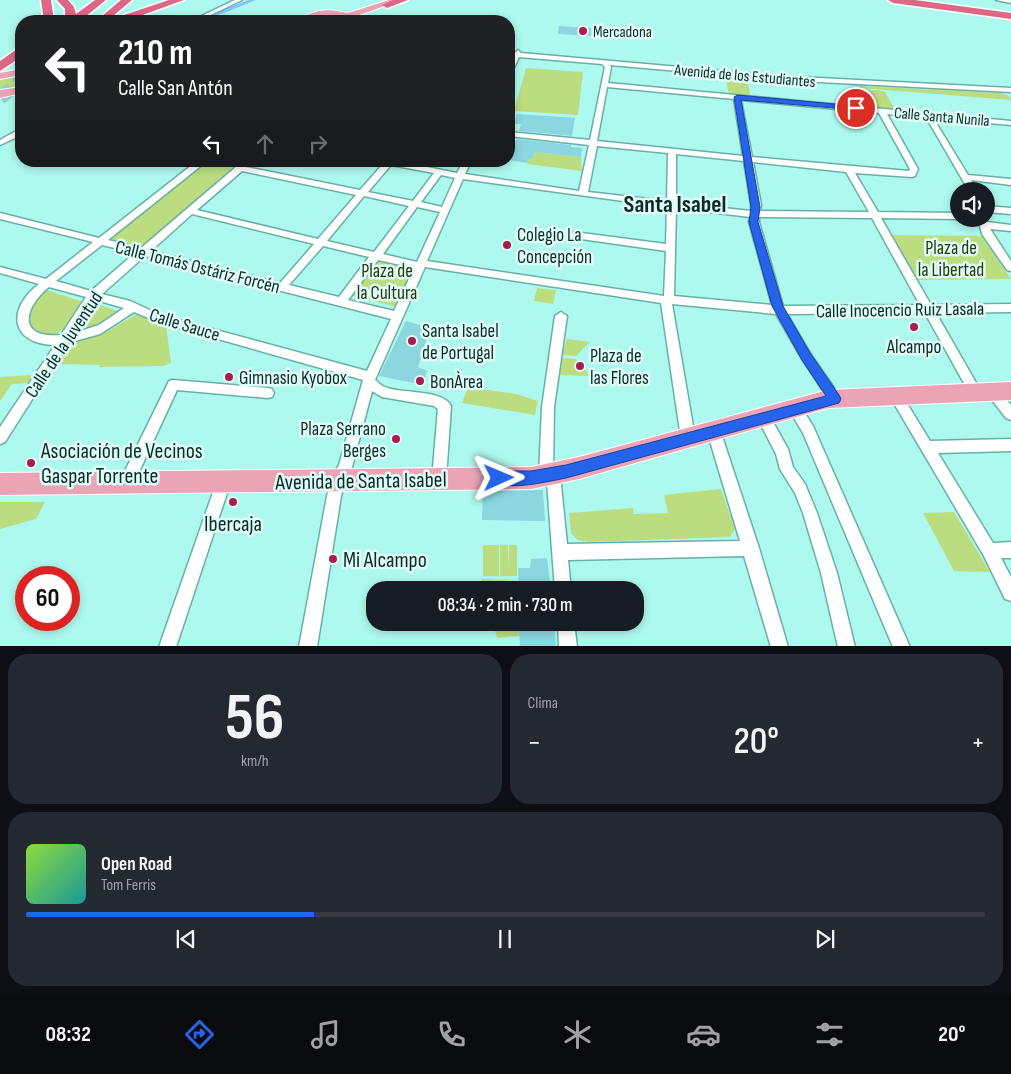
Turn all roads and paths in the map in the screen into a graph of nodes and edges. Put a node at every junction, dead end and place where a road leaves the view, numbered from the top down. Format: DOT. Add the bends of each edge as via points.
graph roads {
  1 [pos="46,0"];
  2 [pos="62,0"];
  3 [pos="101,0"];
  4 [pos="110,0"];
  5 [pos="118,0"];
  6 [pos="127,0"];
  7 [pos="179,0"];
  8 [pos="239,0"];
  9 [pos="398,0"];
  10 [pos="403,0"];
  11 [pos="894,0"];
  12 [pos="912,0"];
  13 [pos="922,0"];
  14 [pos="955,0"];
  15 [pos="1000,0"];
  16 [pos="988,1"];
  17 [pos="387,4"];
  18 [pos="1011,4"];
  19 [pos="966,6"];
  20 [pos="1011,12"];
  21 [pos="48,15"];
  22 [pos="72,15"];
  23 [pos="80,15"];
  24 [pos="91,15"];
  25 [pos="99,15"];
  26 [pos="108,15"];
  27 [pos="134,15"];
  28 [pos="207,15"];
  29 [pos="318,15"];
  30 [pos="341,15"];
  31 [pos="360,15"];
  32 [pos="1011,16"];
  33 [pos="515,53"];
  34 [pos="515,53"];
  35 [pos="15,57"];
  36 [pos="604,62"];
  37 [pos="3,66"];
  38 [pos="15,73"];
  39 [pos="0,76"];
  40 [pos="605,85"];
  41 [pos="1010,89"];
  42 [pos="15,91"];
  43 [pos="0,94"];
  44 [pos="737,97"];
  45 [pos="882,110"];
  46 [pos="928,115"];
  47 [pos="1011,124"];
  48 [pos="935,126"];
  49 [pos="15,133"];
  50 [pos="515,135"];
  51 [pos="0,142"];
  52 [pos="594,142"];
  53 [pos="672,151"];
  54 [pos="748,159"];
  55 [pos="196,167"];
  56 [pos="382,167"];
  57 [pos="412,167"];
  58 [pos="464,167"];
  59 [pos="240,168"];
  60 [pos="849,169"];
  61 [pos="439,172"];
  62 [pos="460,176"];
  63 [pos="966,177"];
  64 [pos="968,182"];
  65 [pos="1011,182"];
  66 [pos="361,194"];
  67 [pos="583,194"];
  68 [pos="415,204"];
  69 [pos="672,205"];
  70 [pos="444,210"];
  71 [pos="995,210"];
  72 [pos="190,211"];
  73 [pos="1011,211"];
  74 [pos="755,214"];
  75 [pos="874,215"];
  76 [pos="0,216"];
  77 [pos="950,216"];
  78 [pos="995,225"];
  79 [pos="983,227"];
  80 [pos="1011,228"];
  81 [pos="574,235"];
  82 [pos="102,241"];
  83 [pos="320,242"];
  84 [pos="670,248"];
  85 [pos="143,252"];
  86 [pos="376,256"];
  87 [pos="420,264"];
  88 [pos="1011,268"];
  89 [pos="0,270"];
  90 [pos="48,283"];
  91 [pos="282,287"];
  92 [pos="92,295"];
  93 [pos="669,300"];
  94 [pos="341,302"];
  95 [pos="133,307"];
  96 [pos="927,308"];
  97 [pos="1011,308"];
  98 [pos="779,310"];
  99 [pos="397,316"];
  100 [pos="561,316"];
  101 [pos="64,339"];
  102 [pos="369,380"];
  103 [pos="382,392"];
  104 [pos="993,392"];
  105 [pos="268,394"];
  106 [pos="896,396"];
  107 [pos="364,397"];
  108 [pos="835,399"];
  109 [pos="794,408"];
  110 [pos="1011,414"];
  111 [pos="763,417"];
  112 [pos="714,431"];
  113 [pos="0,438"];
  114 [pos="688,438"];
  115 [pos="1011,445"];
  116 [pos="927,447"];
  117 [pos="549,475"];
  118 [pos="439,479"];
  119 [pos="338,480"];
  120 [pos="224,481"];
  121 [pos="127,482"];
  122 [pos="0,484"];
  123 [pos="750,548"];
  124 [pos="1011,550"];
  125 [pos="989,551"];
  126 [pos="560,552"];
  127 [pos="562,581"];
  128 [pos="1011,593"];
  129 [pos="567,631"];
  130 [pos="167,646"];
  131 [pos="308,646"];
  132 [pos="568,646"];
  133 [pos="780,646"];
  134 [pos="847,646"];
  135 [pos="902,646"];
  1 -- 21 [label="highway"];
  2 -- 22 [label="highway"];
  3 -- 23 [label="highway"];
  4 -- 24 [label="highway"];
  5 -- 25 [label="highway"];
  6 -- 26 [label="highway"];
  7 -- 27 [label="highway"];
  8 -- 28 [label="street"];
  9 -- 17 [label="main road"];
  10 -- 17 [label="highway"];
  11 -- 32 [label="highway"];
  12 -- 19 [label="highway"];
  13 -- 19 [label="highway"];
  14 -- 18 [label="highway"];
  15 -- 18 [label="main road"];
  16 -- 18 [label="highway"];
  17 -- 31 [label="main road"];
  19 -- 20 [label="highway"];
  29 -- 30 [label="main road"];
  33 -- 36 [label="street, Avenida de los Estudiantes"];
  34 -- 41 [label="street, Avenida de los Estudiantes"];
  35 -- 37 [label="highway"];
  36 -- 40 [label="street" via="608,66"];
  36 -- 41 [label="street, Avenida de los Estudiantes" via="790,79"];
  38 -- 39 [label="main road"];
  40 -- 44 [label="street, Calle Santa Nunila"];
  40 -- 52 [label="street"];
  42 -- 43 [label="main road"];
  44 -- 45 [label="street, Calle Santa Nunila"];
  44 -- 54 [label="street"];
  45 -- 46 [label="street, Calle Santa Nunila"];
  45 -- 60 [label="street" via="914,172"];
  46 -- 47 [label="street, Calle Santa Nunila"];
  46 -- 48 [label="street"];
  47 -- 48 [label="street"];
  48 -- 63 [label="street"];
  49 -- 51 [label="street"];
  50 -- 52 [label="street"];
  52 -- 53 [label="street"];
  52 -- 67 [label="street"];
  53 -- 54 [label="street"];
  53 -- 69 [label="street"];
  54 -- 60 [label="street"];
  54 -- 74 [label="street"];
  55 -- 82 [label="street"];
  56 -- 66 [label="street"];
  57 -- 61 [label="street"];
  58 -- 62 [label="street"];
  59 -- 66 [label="street"];
  59 -- 72 [label="street, Calle de la Juventud"];
  60 -- 75 [label="street"];
  61 -- 62 [label="street"];
  61 -- 68 [label="street"];
  62 -- 67 [label="street"];
  62 -- 70 [label="street"];
  63 -- 64 [label="street"];
  63 -- 65 [label="street"];
  66 -- 68 [label="street"];
  66 -- 83 [label="street"];
  67 -- 69 [label="street"];
  68 -- 70 [label="street"];
  68 -- 86 [label="street"];
  69 -- 74 [label="street"];
  69 -- 84 [label="street"];
  70 -- 87 [label="street"];
  71 -- 73 [label="street"];
  72 -- 83 [label="street, Calle Inocencio Ruiz Lasala"];
  72 -- 85 [label="street, Calle de la Juventud"];
  74 -- 75 [label="street"];
  74 -- 98 [label="street" via="754,222"];
  75 -- 77 [label="street"];
  75 -- 96 [label="street"];
  76 -- 82 [label="street, Calle Tomás Ostáriz Forcén"];
  78 -- 80 [label="street"];
  79 -- 88 [label="street"];
  81 -- 84 [label="street"];
  82 -- 85 [label="street, Calle Tomás Ostáriz Forcén"];
  82 -- 90 [label="street"];
  83 -- 86 [label="street, Calle Inocencio Ruiz Lasala"];
  83 -- 91 [label="street"];
  84 -- 93 [label="street"];
  85 -- 91 [label="street, Calle Tomás Ostáriz Forcén"];
  85 -- 92 [label="street, Calle de la Juventud"];
  86 -- 87 [label="street, Calle Inocencio Ruiz Lasala"];
  86 -- 94 [label="street"];
  87 -- 93 [label="street, Calle Inocencio Ruiz Lasala"];
  87 -- 99 [label="street"];
  89 -- 90 [label="street, Calle Sauce"];
  90 -- 92 [label="street, Calle Sauce"];
  90 -- 101 [label="street" via="24,308 23,327 36,338"];
  91 -- 94 [label="street, Calle Tomás Ostáriz Forcén"];
  92 -- 95 [label="street, Calle Sauce"];
  92 -- 101 [label="street, Calle de la Juventud"];
  93 -- 98 [label="street, Calle Inocencio Ruiz Lasala"];
  93 -- 114 [label="street" via="666,306"];
  94 -- 99 [label="street, Calle Tomás Ostáriz Forcén"];
  95 -- 101 [label="street" via="99,329"];
  95 -- 102 [label="street, Calle Sauce" via="158,318"];
  96 -- 97 [label="street, Calle Inocencio Ruiz Lasala"];
  96 -- 98 [label="street, Calle Inocencio Ruiz Lasala"];
  96 -- 104 [label="street"];
  98 -- 108 [label="street"];
  99 -- 102 [label="street"];
  100 -- 117 [label="street" via="548,407"];
  101 -- 113 [label="street, Calle de la Juventud"];
  102 -- 103 [label="street"];
  102 -- 107 [label="street"];
  103 -- 107 [label="street"];
  103 -- 118 [label="street" via="436,401 445,406"];
  104 -- 106 [label="main road, Avenida de Santa Isabel"];
  104 -- 110 [label="street"];
  105 -- 121 [label="street" via="173,385"];
  106 -- 108 [label="main road, Avenida de Santa Isabel"];
  106 -- 116 [label="street"];
  107 -- 119 [label="street" via="345,467"];
  108 -- 109 [label="main road, Avenida de Santa Isabel"];
  109 -- 111 [label="main road, Avenida de Santa Isabel"];
  109 -- 135 [label="street" via="808,430"];
  111 -- 112 [label="main road, Avenida de Santa Isabel"];
  111 -- 134 [label="street" via="783,452 787,469 800,488 810,513"];
  112 -- 114 [label="main road, Avenida de Santa Isabel"];
  112 -- 123 [label="street"];
  114 -- 117 [label="main road, Avenida de Santa Isabel"];
  115 -- 116 [label="street"];
  116 -- 125 [label="street"];
  117 -- 118 [label="main road, Avenida de Santa Isabel"];
  117 -- 126 [label="street"];
  118 -- 119 [label="main road, Avenida de Santa Isabel"];
  119 -- 120 [label="main road, Avenida de Santa Isabel"];
  119 -- 131 [label="street"];
  120 -- 121 [label="main road, Avenida de Santa Isabel"];
  120 -- 130 [label="street"];
  121 -- 122 [label="main road, Avenida de Santa Isabel"];
  123 -- 126 [label="street"];
  123 -- 133 [label="street"];
  124 -- 125 [label="street"];
  125 -- 128 [label="street"];
  126 -- 127 [label="street"];
  129 -- 132 [label="street"];
}
